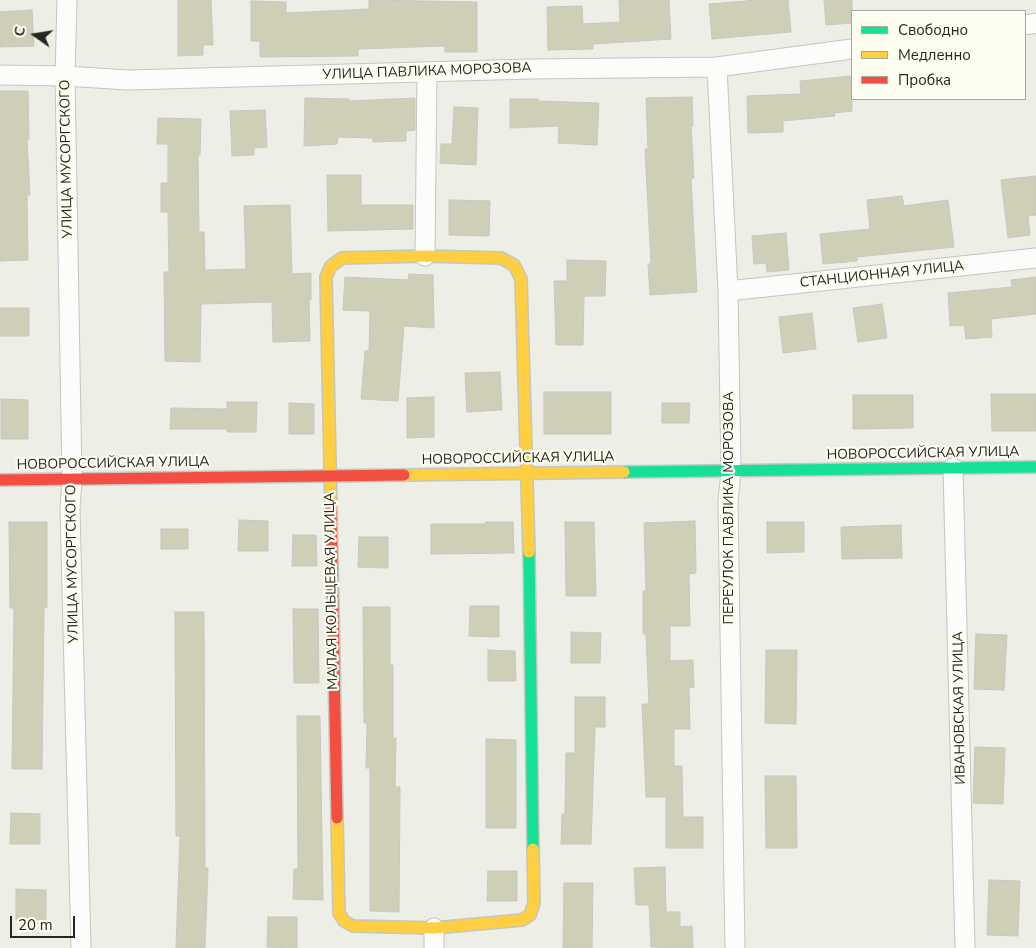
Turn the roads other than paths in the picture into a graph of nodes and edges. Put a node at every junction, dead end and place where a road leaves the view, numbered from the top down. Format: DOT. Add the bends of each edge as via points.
graph roads {
  1 [pos="67,0"];
  2 [pos="851,49"];
  3 [pos="717,67"];
  4 [pos="427,72"];
  5 [pos="0,75"];
  6 [pos="65,76"];
  7 [pos="425,256"];
  8 [pos="1036,258"];
  9 [pos="728,291"];
  10 [pos="1036,467"];
  11 [pos="953,468"];
  12 [pos="731,471"];
  13 [pos="527,475"];
  14 [pos="329,477"];
  15 [pos="72,479"];
  16 [pos="0,480"];
  17 [pos="434,928"];
  18 [pos="81,948"];
  19 [pos="434,948"];
  20 [pos="735,948"];
  21 [pos="965,948"];
  1 -- 6 [label="street, УЛИЦА МУСОРГСКОГО"];
  2 -- 3 [label="street, УЛИЦА ПАВЛИКА МОРОЗОВА"];
  3 -- 4 [label="street, УЛИЦА ПАВЛИКА МОРОЗОВА"];
  3 -- 9 [label="street, ПЕРЕУЛОК ПАВЛИКА МОРОЗОВА"];
  4 -- 6 [label="street, УЛИЦА ПАВЛИКА МОРОЗОВА" via="128,80"];
  4 -- 7 [label="street"];
  5 -- 6 [label="street, УЛИЦА ПАВЛИКА МОРОЗОВА"];
  6 -- 15 [label="street, УЛИЦА МУСОРГСКОГО"];
  7 -- 13 [label="street, МАЛАЯ КОЛЬЦЕВАЯ УЛИЦА" via="501,258 514,265 521,279"];
  7 -- 14 [label="street, МАЛАЯ КОЛЬЦЕВАЯ УЛИЦА" via="342,258 331,266 326,277"];
  8 -- 9 [label="street, СТАНЦИОННАЯ УЛИЦА"];
  9 -- 12 [label="street, ПЕРЕУЛОК ПАВЛИКА МОРОЗОВА"];
  10 -- 11 [label="street, НОВОРОССИЙСКАЯ УЛИЦА"];
  11 -- 12 [label="street, НОВОРОССИЙСКАЯ УЛИЦА"];
  11 -- 21 [label="street, ИВАНОВСКАЯ УЛИЦА"];
  12 -- 13 [label="street, НОВОРОССИЙСКАЯ УЛИЦА"];
  12 -- 20 [label="street, ПЕРЕУЛОК ПАВЛИКА МОРОЗОВА" via="728,502"];
  13 -- 14 [label="street, НОВОРОССИЙСКАЯ УЛИЦА"];
  13 -- 17 [label="street, МАЛАЯ КОЛЬЦЕВАЯ УЛИЦА" via="534,902 530,914 522,920"];
  14 -- 15 [label="street, НОВОРОССИЙСКАЯ УЛИЦА"];
  14 -- 17 [label="street, МАЛАЯ КОЛЬЦЕВАЯ УЛИЦА" via="339,913 353,926"];
  15 -- 16 [label="street, НОВОРОССИЙСКАЯ УЛИЦА"];
  15 -- 18 [label="street, УЛИЦА МУСОРГСКОГО" via="70,509"];
  17 -- 19 [label="street"];
}
